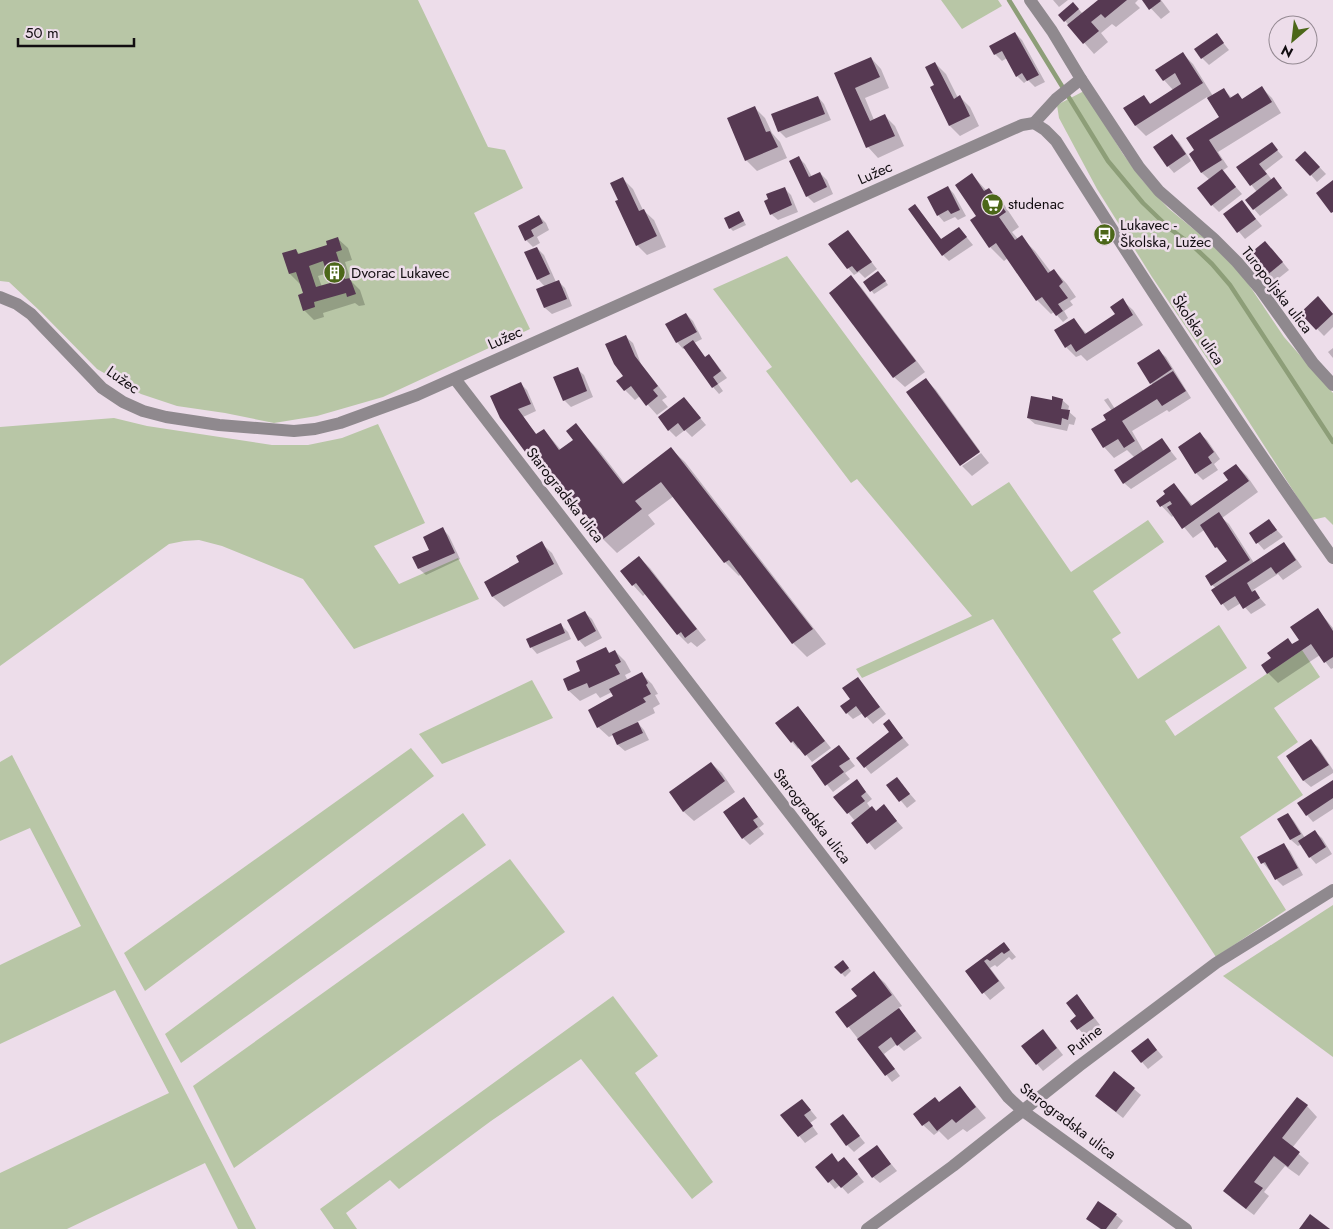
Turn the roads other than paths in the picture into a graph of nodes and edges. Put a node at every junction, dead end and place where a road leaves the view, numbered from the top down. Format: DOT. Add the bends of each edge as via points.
graph roads {
  1 [pos="1030,0"];
  2 [pos="1076,82"];
  3 [pos="1034,123"];
  4 [pos="0,297"];
  5 [pos="455,379"];
  6 [pos="1333,385"];
  7 [pos="1333,558"];
  8 [pos="1333,890"];
  9 [pos="1023,1111"];
  10 [pos="867,1229"];
  11 [pos="1186,1229"];
  1 -- 2 [label="street, Turopoljska ulica" via="1052,32"];
  2 -- 3 [label="street"];
  2 -- 6 [label="street, Turopoljska ulica" via="1159,191 1237,262"];
  3 -- 5 [label="street, Lužec" via="1022,125"];
  3 -- 7 [label="street, Školska ulica" via="1056,141 1170,319"];
  4 -- 5 [label="street, Lužec" via="31,314 102,388 123,402 166,417 253,429 315,429 367,414"];
  5 -- 9 [label="street, Starogradska ulica" via="1008,1098"];
  8 -- 9 [label="street, Putine" via="1216,963"];
  9 -- 10 [label="street, Putine"];
  9 -- 11 [label="street, Starogradska ulica"];
}
